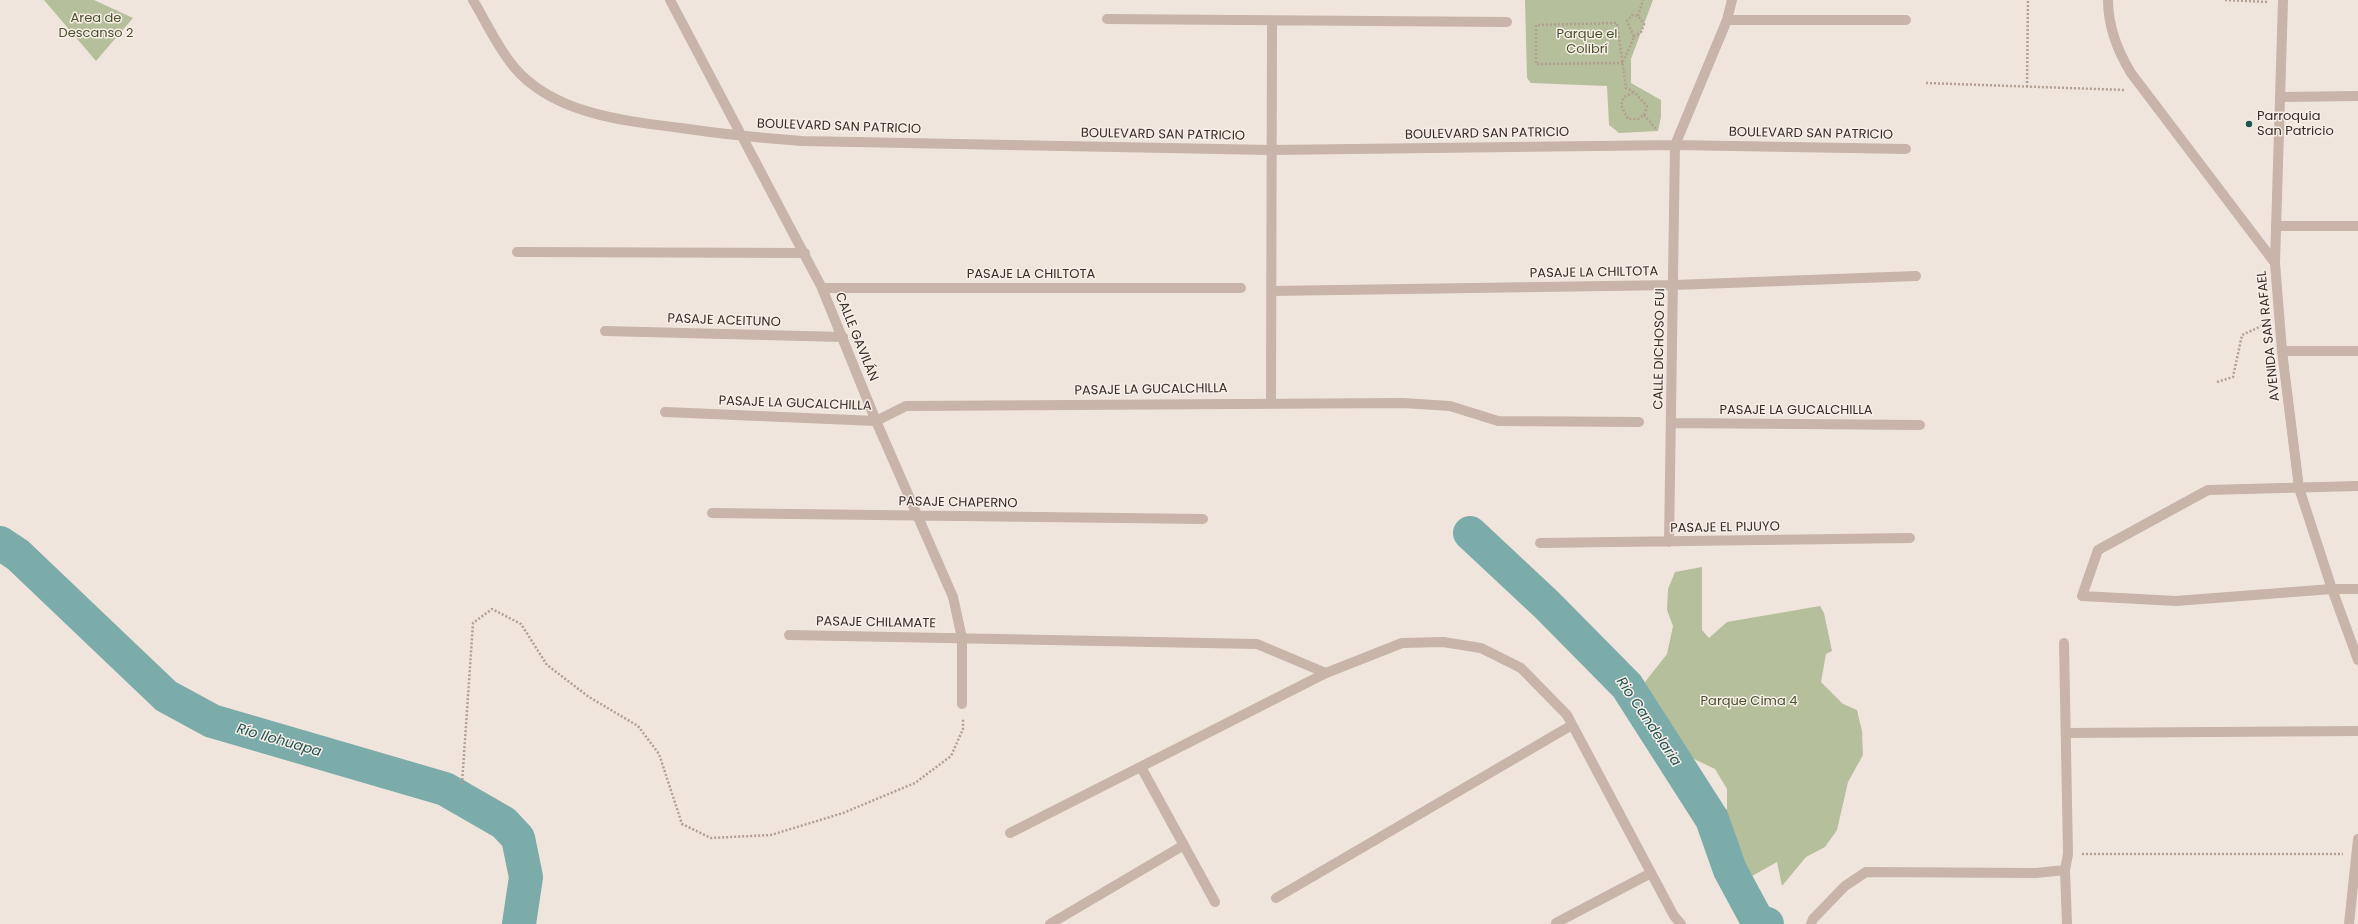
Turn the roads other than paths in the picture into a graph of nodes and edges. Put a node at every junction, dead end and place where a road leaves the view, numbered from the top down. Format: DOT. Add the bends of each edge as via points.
graph roads {
  1 [pos="473,0"];
  2 [pos="670,0"];
  3 [pos="1732,0"];
  4 [pos="2108,0"];
  5 [pos="2283,1"];
  6 [pos="1107,19"];
  7 [pos="1727,20"];
  8 [pos="1906,20"];
  9 [pos="1272,21"];
  10 [pos="1507,22"];
  11 [pos="2358,96"];
  12 [pos="2280,97"];
  13 [pos="741,136"];
  14 [pos="1675,145"];
  15 [pos="1906,149"];
  16 [pos="1271,150"];
  17 [pos="2276,226"];
  18 [pos="2358,226"];
  19 [pos="517,252"];
  20 [pos="805,253"];
  21 [pos="2275,264"];
  22 [pos="1916,276"];
  23 [pos="1674,285"];
  24 [pos="822,288"];
  25 [pos="1241,288"];
  26 [pos="1271,291"];
  27 [pos="605,331"];
  28 [pos="843,337"];
  29 [pos="2282,351"];
  30 [pos="2358,351"];
  31 [pos="1271,402"];
  32 [pos="665,412"];
  33 [pos="876,421"];
  34 [pos="1639,422"];
  35 [pos="1671,423"];
  36 [pos="1920,425"];
  37 [pos="2358,486"];
  38 [pos="2299,488"];
  39 [pos="712,514"];
  40 [pos="917,516"];
  41 [pos="1203,519"];
  42 [pos="1910,538"];
  43 [pos="1669,542"];
  44 [pos="1540,543"];
  45 [pos="2332,589"];
  46 [pos="2358,589"];
  47 [pos="789,634"];
  48 [pos="962,638"];
  49 [pos="2064,643"];
  50 [pos="2358,660"];
  51 [pos="1326,673"];
  52 [pos="962,704"];
  53 [pos="1572,725"];
  54 [pos="2358,731"];
  55 [pos="2066,733"];
  56 [pos="1141,766"];
  57 [pos="1010,833"];
  58 [pos="2358,839"];
  59 [pos="1184,845"];
  60 [pos="2357,854"];
  61 [pos="2065,870"];
  62 [pos="1651,873"];
  63 [pos="1276,898"];
  64 [pos="1215,902"];
  65 [pos="1556,923"];
  66 [pos="1050,924"];
  67 [pos="1681,924"];
  68 [pos="1811,924"];
  69 [pos="2067,924"];
  70 [pos="2349,924"];
  1 -- 13 [label="street, BOULEVARD SAN PATRICIO" via="514,67 535,86 570,105 614,119"];
  2 -- 13 [label="street, CALLE GAVILÁN"];
  3 -- 7 [label="street, CALLE DICHOSO FUI"];
  4 -- 21 [label="street" via="2108,18 2118,51 2144,91"];
  5 -- 12 [label="street, AVENIDA SAN RAFAEL"];
  6 -- 9 [label="street"];
  7 -- 8 [label="street"];
  7 -- 14 [label="street, CALLE DICHOSO FUI"];
  9 -- 10 [label="street"];
  9 -- 16 [label="street"];
  11 -- 12 [label="street"];
  12 -- 17 [label="street, AVENIDA SAN RAFAEL"];
  13 -- 16 [label="street, BOULEVARD SAN PATRICIO" via="810,141"];
  13 -- 20 [label="street, CALLE GAVILÁN"];
  14 -- 15 [label="street, BOULEVARD SAN PATRICIO"];
  14 -- 16 [label="street, BOULEVARD SAN PATRICIO"];
  14 -- 23 [label="street, CALLE DICHOSO FUI"];
  16 -- 26 [label="street"];
  17 -- 18 [label="street"];
  17 -- 21 [label="street, AVENIDA SAN RAFAEL"];
  19 -- 20 [label="street"];
  20 -- 24 [label="street, CALLE GAVILÁN"];
  21 -- 29 [label="street, AVENIDA SAN RAFAEL"];
  22 -- 23 [label="street, PASAJE LA CHILTOTA"];
  23 -- 26 [label="street, PASAJE LA CHILTOTA"];
  23 -- 35 [label="street, CALLE DICHOSO FUI"];
  24 -- 25 [label="street, PASAJE LA CHILTOTA"];
  24 -- 28 [label="street, CALLE GAVILÁN"];
  26 -- 31 [label="street"];
  27 -- 28 [label="street, PASAJE ACEITUNO"];
  28 -- 33 [label="street, CALLE GAVILÁN"];
  29 -- 30 [label="street"];
  29 -- 38 [label="street, AVENIDA SAN RAFAEL"];
  31 -- 33 [label="street, PASAJE LA GUCALCHILLA" via="906,406"];
  31 -- 34 [label="street, PASAJE LA GUCALCHILLA" via="1450,406 1498,421"];
  32 -- 33 [label="street, PASAJE LA GUCALCHILLA"];
  33 -- 40 [label="street, CALLE GAVILÁN"];
  35 -- 36 [label="street, PASAJE LA GUCALCHILLA"];
  35 -- 43 [label="street, CALLE DICHOSO FUI"];
  37 -- 38 [label="street"];
  38 -- 45 [label="street, AVENIDA SAN RAFAEL"];
  38 -- 45 [label="street" via="2208,490 2098,550 2082,596 2176,601"];
  39 -- 40 [label="street, PASAJE CHAPERNO"];
  40 -- 41 [label="street, PASAJE CHAPERNO"];
  40 -- 48 [label="street, CALLE GAVILÁN" via="953,597"];
  42 -- 43 [label="street, PASAJE EL PIJUYO"];
  43 -- 44 [label="street, PASAJE EL PIJUYO"];
  45 -- 46 [label="street"];
  45 -- 50 [label="street, AVENIDA SAN RAFAEL"];
  47 -- 48 [label="street, PASAJE CHILAMATE"];
  48 -- 51 [label="street, PASAJE CHILAMATE" via="1257,644"];
  48 -- 52 [label="street, CALLE GAVILÁN"];
  49 -- 55 [label="street"];
  51 -- 53 [label="street" via="1402,643 1443,642 1481,648 1521,668 1567,715"];
  51 -- 56 [label="street"];
  53 -- 62 [label="street"];
  53 -- 63 [label="street"];
  54 -- 55 [label="street"];
  55 -- 61 [label="street" via="2068,854"];
  56 -- 57 [label="street"];
  56 -- 59 [label="street"];
  58 -- 60 [label="street"];
  59 -- 64 [label="street"];
  59 -- 66 [label="street"];
  60 -- 70 [label="street"];
  61 -- 68 [label="street" via="2036,873 1866,872 1845,886"];
  61 -- 69 [label="street"];
  62 -- 65 [label="street"];
  62 -- 67 [label="street"];
}
